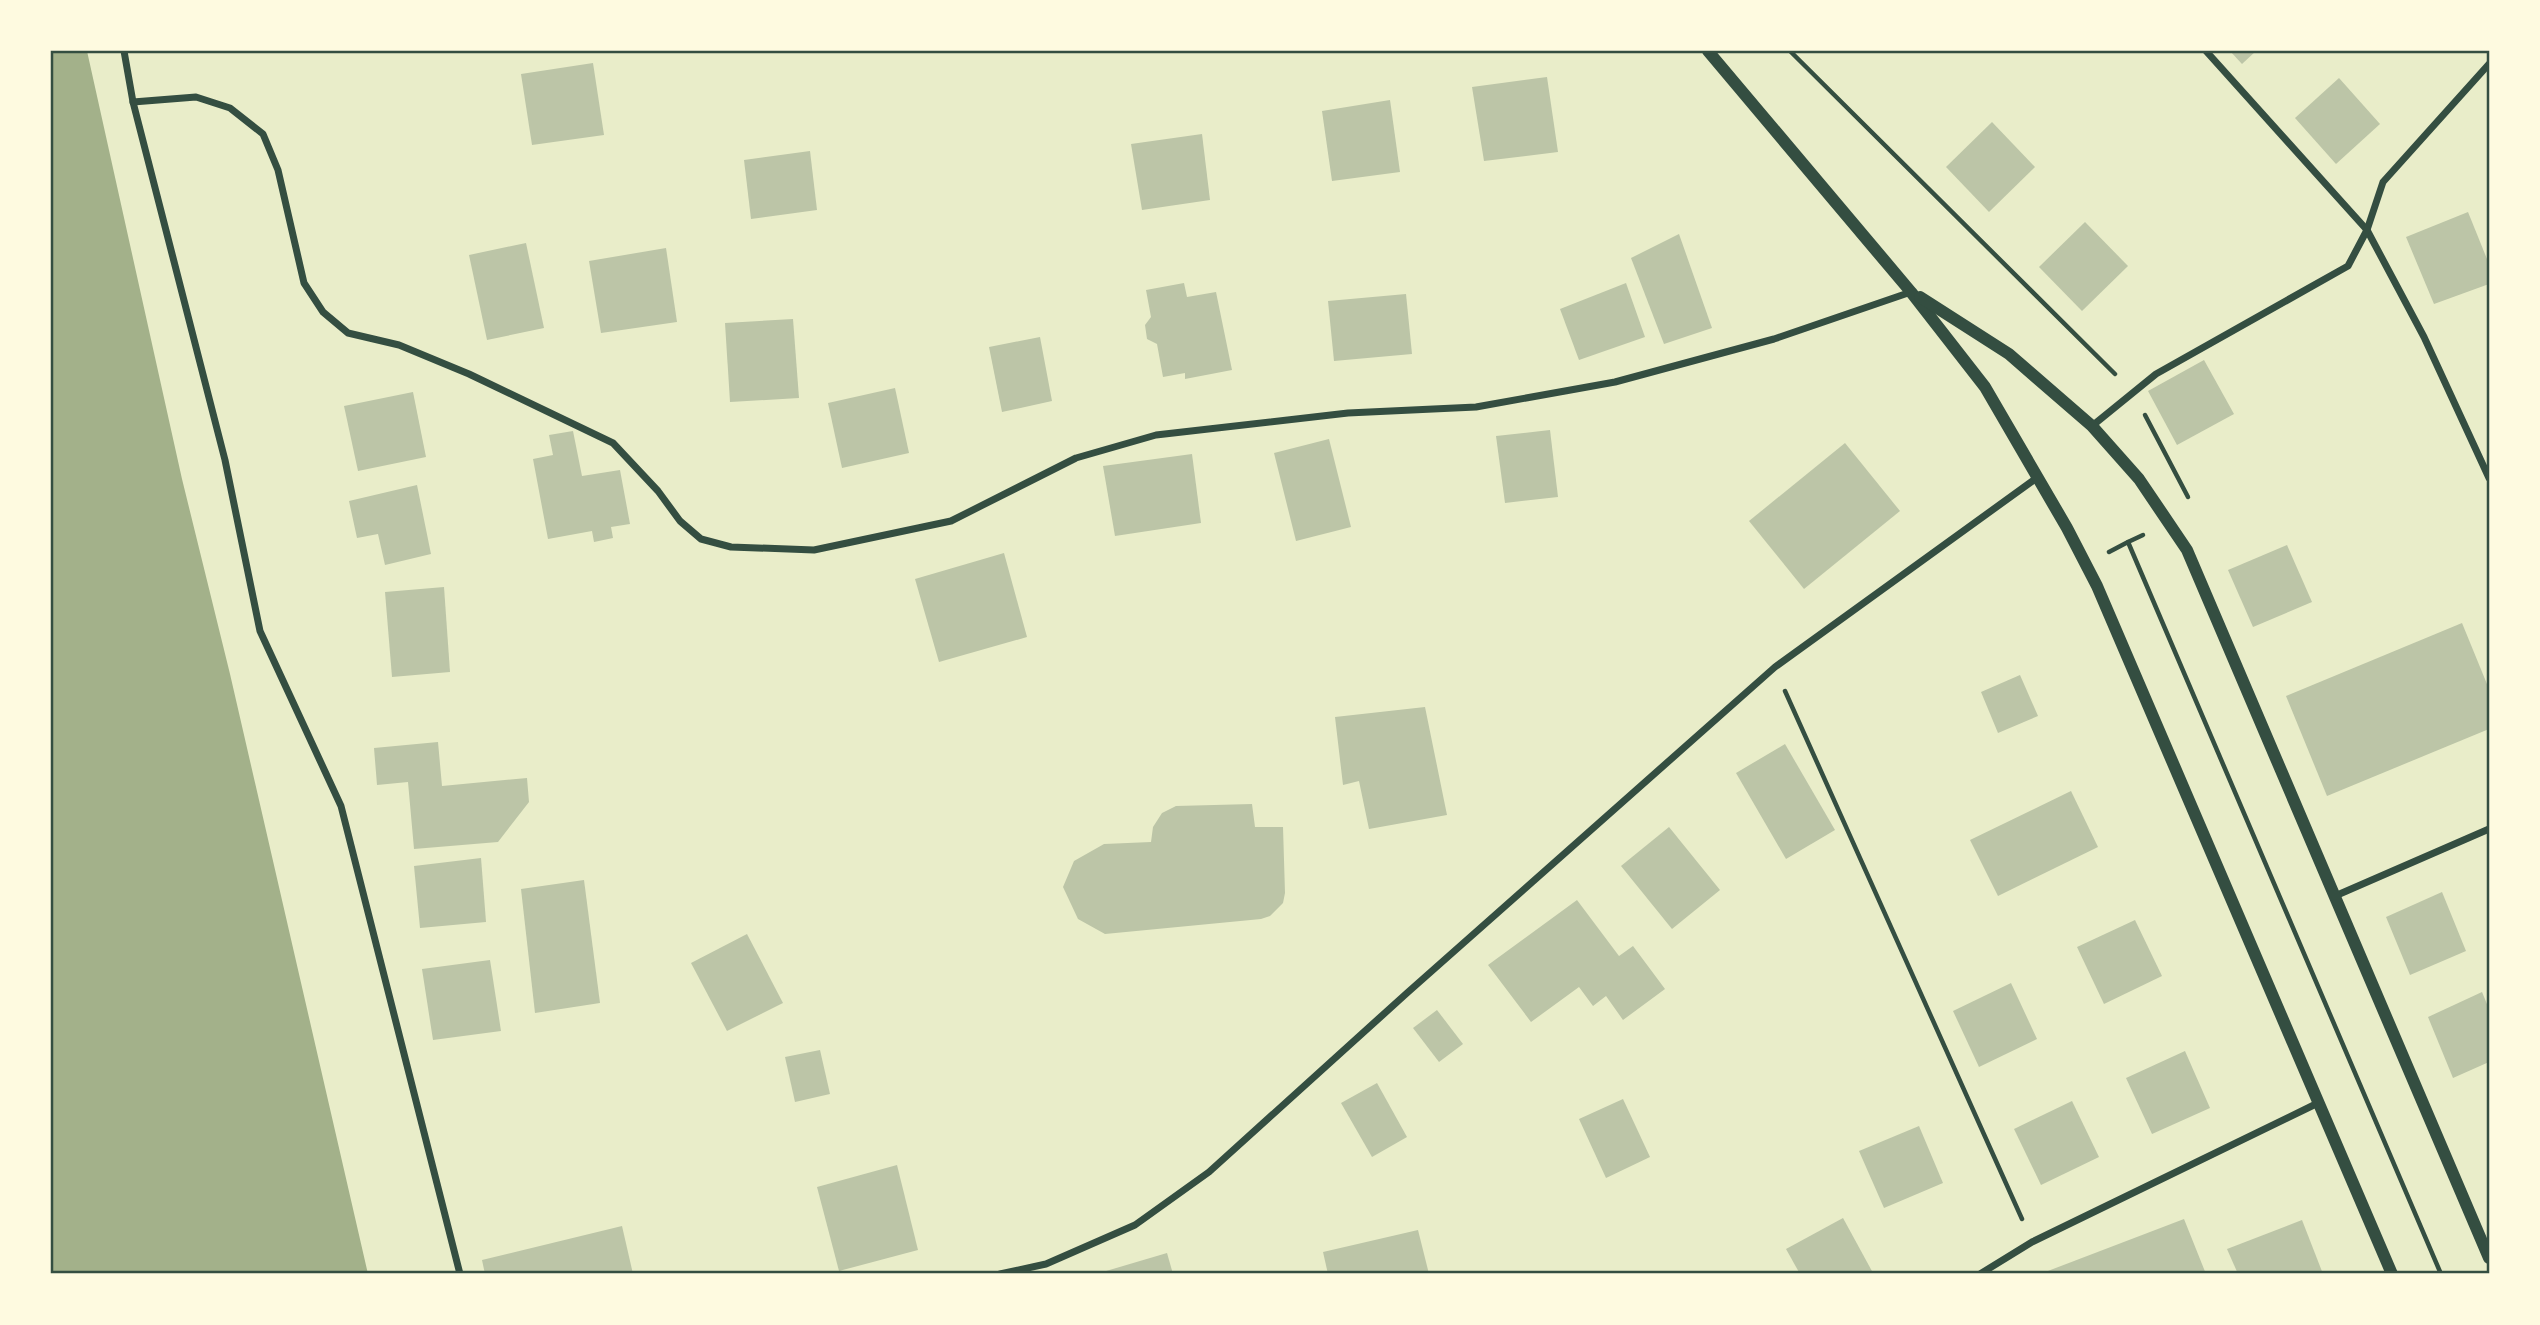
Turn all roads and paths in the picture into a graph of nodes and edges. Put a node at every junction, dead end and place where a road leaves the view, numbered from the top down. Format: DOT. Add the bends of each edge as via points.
graph roads {
  1 [pos="124,51"];
  2 [pos="1708,51"];
  3 [pos="2206,51"];
  4 [pos="2489,64"];
  5 [pos="133,102"];
  6 [pos="2367,230"];
  7 [pos="1911,292"];
  8 [pos="2092,426"];
  9 [pos="2039,477"];
  10 [pos="2489,478"];
  11 [pos="2103,555"];
  12 [pos="1775,667"];
  13 [pos="2489,829"];
  14 [pos="2335,896"];
  15 [pos="2318,1103"];
  16 [pos="2032,1241"];
  17 [pos="2489,1258"];
  18 [pos="1046,1264"];
  19 [pos="460,1274"];
  20 [pos="1000,1274"];
  21 [pos="1048,1274"];
  22 [pos="1980,1274"];
  23 [pos="2392,1274"];
  24 [pos="2441,1274"];
  1 -- 5 [label="street"];
  2 -- 7 [label="street"];
  3 -- 6 [label="street"];
  4 -- 6 [label="street" via="2383,181"];
  5 -- 7 [label="street" via="196,97 230,108 263,134 278,170 304,283 323,312 348,333 399,345 469,374 613,443 680,521 701,539 731,547 814,550 951,521 1076,458 1156,435 1348,413 1476,407 1615,382 1773,339"];
  5 -- 19 [label="street" via="225,460 260,631 341,806"];
  6 -- 8 [label="street" via="2348,266 2156,374"];
  6 -- 10 [label="street" via="2424,337"];
  7 -- 8 [label="street" via="2009,354"];
  7 -- 9 [label="street" via="1985,387"];
  8 -- 14 [label="street" via="2139,479 2187,550"];
  9 -- 12 [label="street"];
  9 -- 15 [label="street" via="2097,586"];
  11 -- 24 [label="path" via="2129,542"];
  12 -- 16 [label="path"];
  12 -- 18 [label="street" via="1209,1172 1135,1225"];
  13 -- 14 [label="street"];
  14 -- 17 [label="street"];
  15 -- 16 [label="street"];
  15 -- 23 [label="street"];
  16 -- 22 [label="street"];
  18 -- 20 [label="street"];
  18 -- 21 [label="street"];
}
